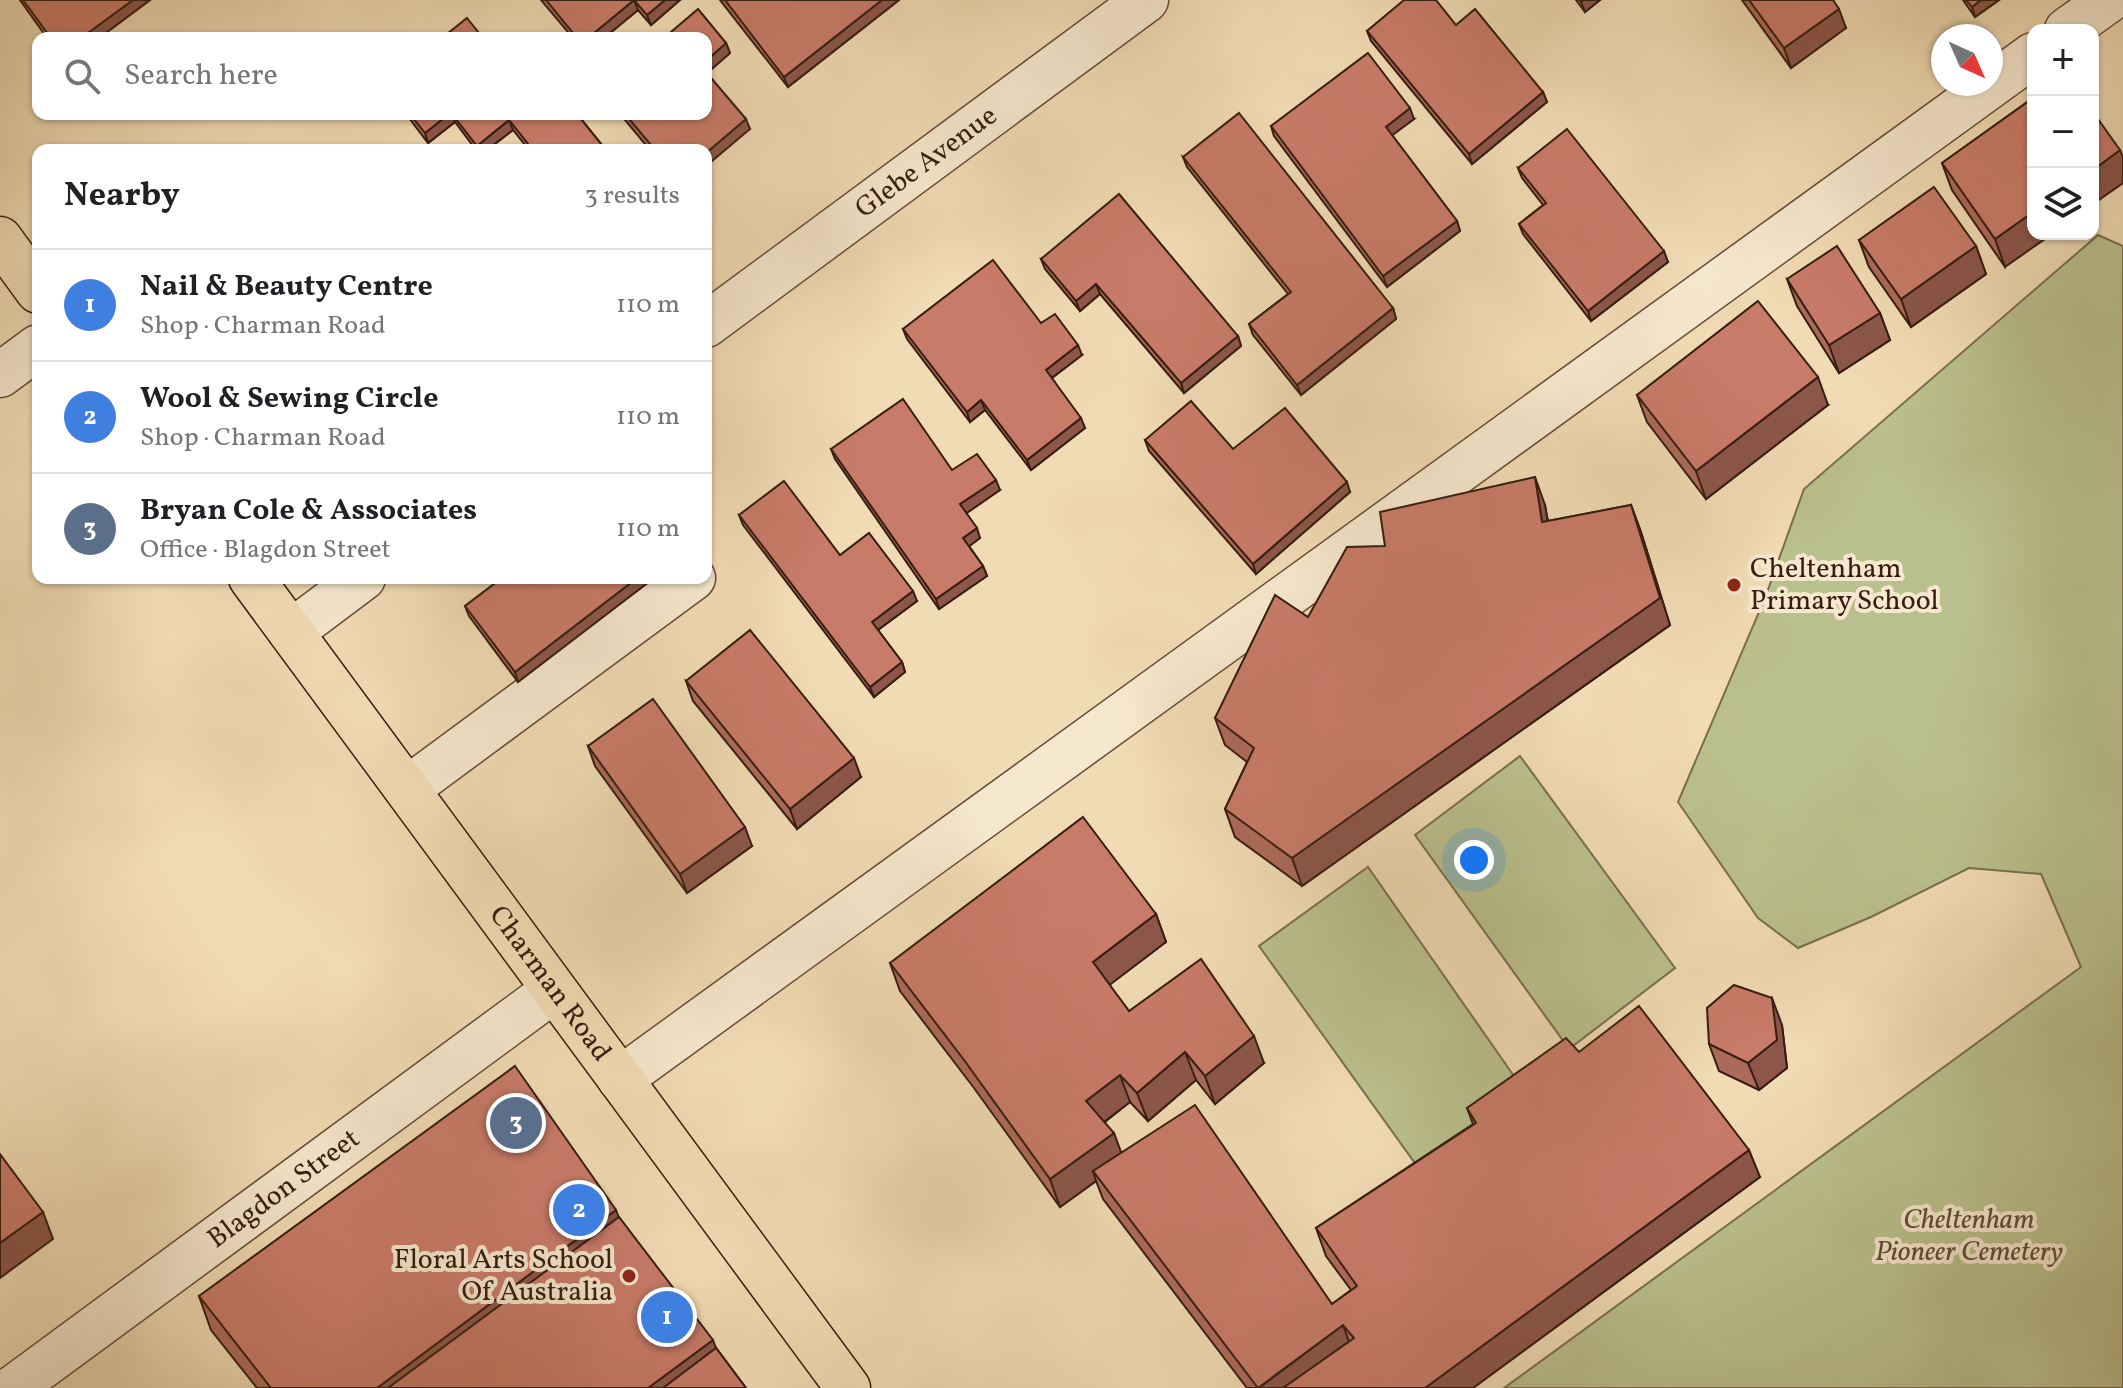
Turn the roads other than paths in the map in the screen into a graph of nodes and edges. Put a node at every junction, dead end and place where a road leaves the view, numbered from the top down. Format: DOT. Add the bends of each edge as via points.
graph roads {
  1 [pos="1146,0"];
  2 [pos="2109,0"];
  3 [pos="2075,24"];
  4 [pos="2027,59"];
  5 [pos="0,239"];
  6 [pos="32,283"];
  7 [pos="712,321"];
  8 [pos="32,351"];
  9 [pos="0,375"];
  10 [pos="255,584"];
  11 [pos="355,584"];
  12 [pos="685,584"];
  13 [pos="291,632"];
  14 [pos="407,789"];
  15 [pos="554,990"];
  16 [pos="620,1079"];
  17 [pos="13,1388"];
  18 [pos="848,1388"];
  1 -- 7 [label="street, Glebe Avenue"];
  2 -- 3 [label="street"];
  4 -- 16 [label="street"];
  5 -- 6 [label="main road"];
  8 -- 9 [label="street"];
  10 -- 13 [label="main road, Charman Road"];
  11 -- 13 [label="street"];
  12 -- 14 [label="street"];
  13 -- 14 [label="main road, Charman Road"];
  14 -- 15 [label="main road, Charman Road"];
  15 -- 16 [label="main road, Charman Road"];
  15 -- 17 [label="street, Blagdon Street"];
  16 -- 18 [label="main road, Charman Road"];
}
